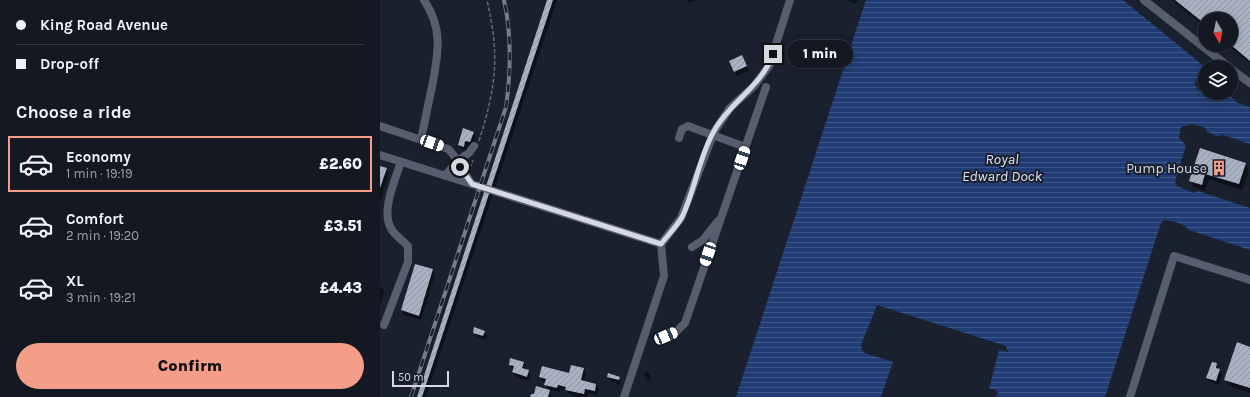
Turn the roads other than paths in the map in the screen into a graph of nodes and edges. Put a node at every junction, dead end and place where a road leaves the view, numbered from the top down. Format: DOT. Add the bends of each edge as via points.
graph roads {
  1 [pos="424,0"];
  2 [pos="790,0"];
  3 [pos="1144,0"];
  4 [pos="1220,60"];
  5 [pos="1238,74"];
  6 [pos="1250,83"];
  7 [pos="766,87"];
  8 [pos="380,126"];
  9 [pos="712,135"];
  10 [pos="679,138"];
  11 [pos="421,139"];
  12 [pos="476,146"];
  13 [pos="745,147"];
  14 [pos="380,155"];
  15 [pos="457,161"];
  16 [pos="401,162"];
  17 [pos="445,176"];
  18 [pos="472,184"];
  19 [pos="722,216"];
  20 [pos="661,244"];
  21 [pos="692,247"];
  22 [pos="1250,280"];
  23 [pos="384,326"];
  24 [pos="666,336"];
  25 [pos="624,397"];
  26 [pos="1130,397"];
  1 -- 11 [label="street" via="435,22 439,46"];
  2 -- 9 [label="street" via="769,66 754,86 730,108"];
  3 -- 4 [label="street"];
  5 -- 6 [label="street"];
  7 -- 13 [label="street"];
  8 -- 11 [label="street"];
  9 -- 10 [label="street" via="688,126 682,129"];
  9 -- 13 [label="street"];
  9 -- 20 [label="street" via="681,218"];
  11 -- 15 [label="street" via="448,149"];
  12 -- 15 [label="street"];
  13 -- 19 [label="street"];
  14 -- 16 [label="street"];
  15 -- 17 [label="street"];
  15 -- 18 [label="street"];
  16 -- 17 [label="street"];
  16 -- 23 [label="street" via="387,213 391,229 408,246 408,262"];
  17 -- 18 [label="street"];
  18 -- 20 [label="street"];
  19 -- 21 [label="street" via="703,240"];
  19 -- 24 [label="street" via="685,323 676,332"];
  20 -- 25 [label="street" via="664,276"];
  22 -- 26 [label="street" via="1174,256"];
}
